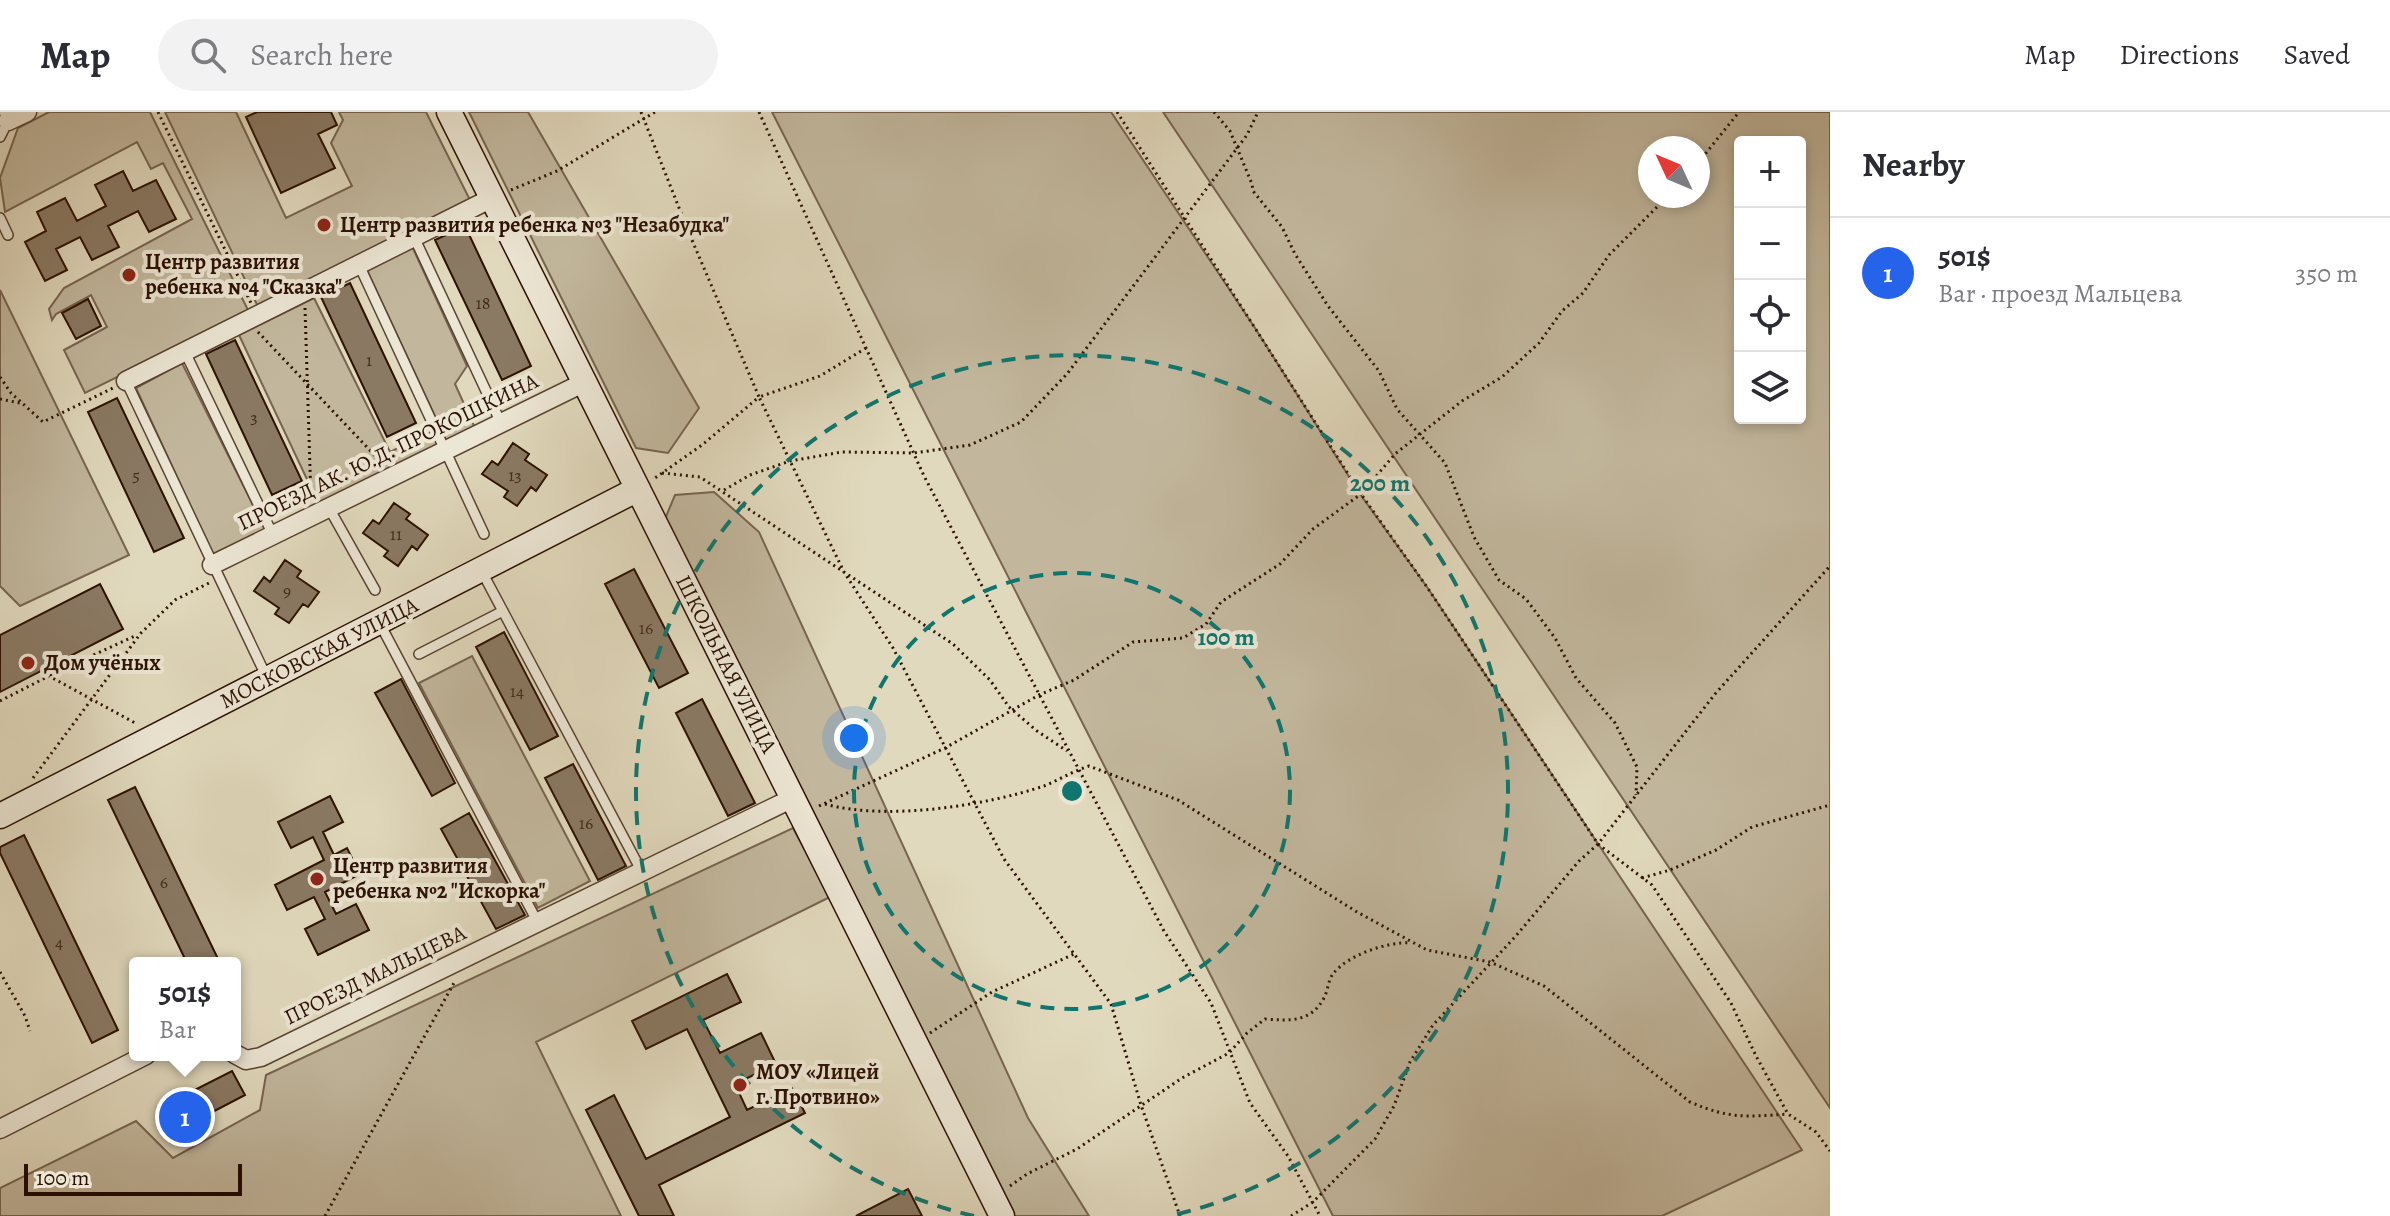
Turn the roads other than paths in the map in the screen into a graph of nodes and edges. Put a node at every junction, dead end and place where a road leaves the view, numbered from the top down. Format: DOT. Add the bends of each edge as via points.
graph roads {
  1 [pos="27,112"];
  2 [pos="449,112"];
  3 [pos="4,123"];
  4 [pos="492,198"];
  5 [pos="0,218"];
  6 [pos="8,235"];
  7 [pos="414,237"];
  8 [pos="359,265"];
  9 [pos="185,352"];
  10 [pos="126,381"];
  11 [pos="585,382"];
  12 [pos="501,423"];
  13 [pos="446,450"];
  14 [pos="638,489"];
  15 [pos="320,512"];
  16 [pos="484,534"];
  17 [pos="273,535"];
  18 [pos="481,570"];
  19 [pos="215,572"];
  20 [pos="375,590"];
  21 [pos="503,611"];
  22 [pos="379,622"];
  23 [pos="419,654"];
  24 [pos="267,679"];
  25 [pos="797,806"];
  26 [pos="0,816"];
  27 [pos="642,872"];
  28 [pos="538,923"];
  29 [pos="241,1057"];
  30 [pos="134,1061"];
  31 [pos="0,1129"];
  32 [pos="998,1207"];
  1 -- 3 [label="street"];
  2 -- 4 [label="street, ШКОЛЬНАЯ УЛИЦА"];
  4 -- 7 [label="street"];
  4 -- 11 [label="street, ШКОЛЬНАЯ УЛИЦА"];
  5 -- 6 [label="lane"];
  7 -- 8 [label="street"];
  7 -- 12 [label="lane"];
  8 -- 9 [label="street"];
  8 -- 13 [label="lane"];
  9 -- 10 [label="street"];
  9 -- 17 [label="lane"];
  10 -- 19 [label="lane"];
  11 -- 12 [label="street, ПРОЕЗД АК. Ю.Д. ПРОКОШКИНА"];
  11 -- 14 [label="street, ШКОЛЬНАЯ УЛИЦА"];
  12 -- 13 [label="street, ПРОЕЗД АК. Ю.Д. ПРОКОШКИНА"];
  13 -- 15 [label="street, ПРОЕЗД АК. Ю.Д. ПРОКОШКИНА"];
  13 -- 16 [label="lane"];
  14 -- 18 [label="street, МОСКОВСКАЯ УЛИЦА"];
  14 -- 25 [label="street, ШКОЛЬНАЯ УЛИЦА"];
  15 -- 17 [label="street, ПРОЕЗД АК. Ю.Д. ПРОКОШКИНА"];
  15 -- 20 [label="lane"];
  17 -- 19 [label="street, ПРОЕЗД АК. Ю.Д. ПРОКОШКИНА"];
  18 -- 21 [label="lane"];
  18 -- 22 [label="street, МОСКОВСКАЯ УЛИЦА"];
  19 -- 24 [label="lane"];
  21 -- 23 [label="lane"];
  21 -- 27 [label="lane"];
  22 -- 24 [label="street, МОСКОВСКАЯ УЛИЦА"];
  22 -- 28 [label="lane"];
  24 -- 26 [label="street, МОСКОВСКАЯ УЛИЦА"];
  25 -- 27 [label="street, ПРОЕЗД МАЛЬЦЕВА"];
  25 -- 32 [label="street, ШКОЛЬНАЯ УЛИЦА"];
  27 -- 28 [label="street, ПРОЕЗД МАЛЬЦЕВА"];
  28 -- 29 [label="street, ПРОЕЗД МАЛЬЦЕВА" via="261,1057"];
  30 -- 31 [label="street"];
}
